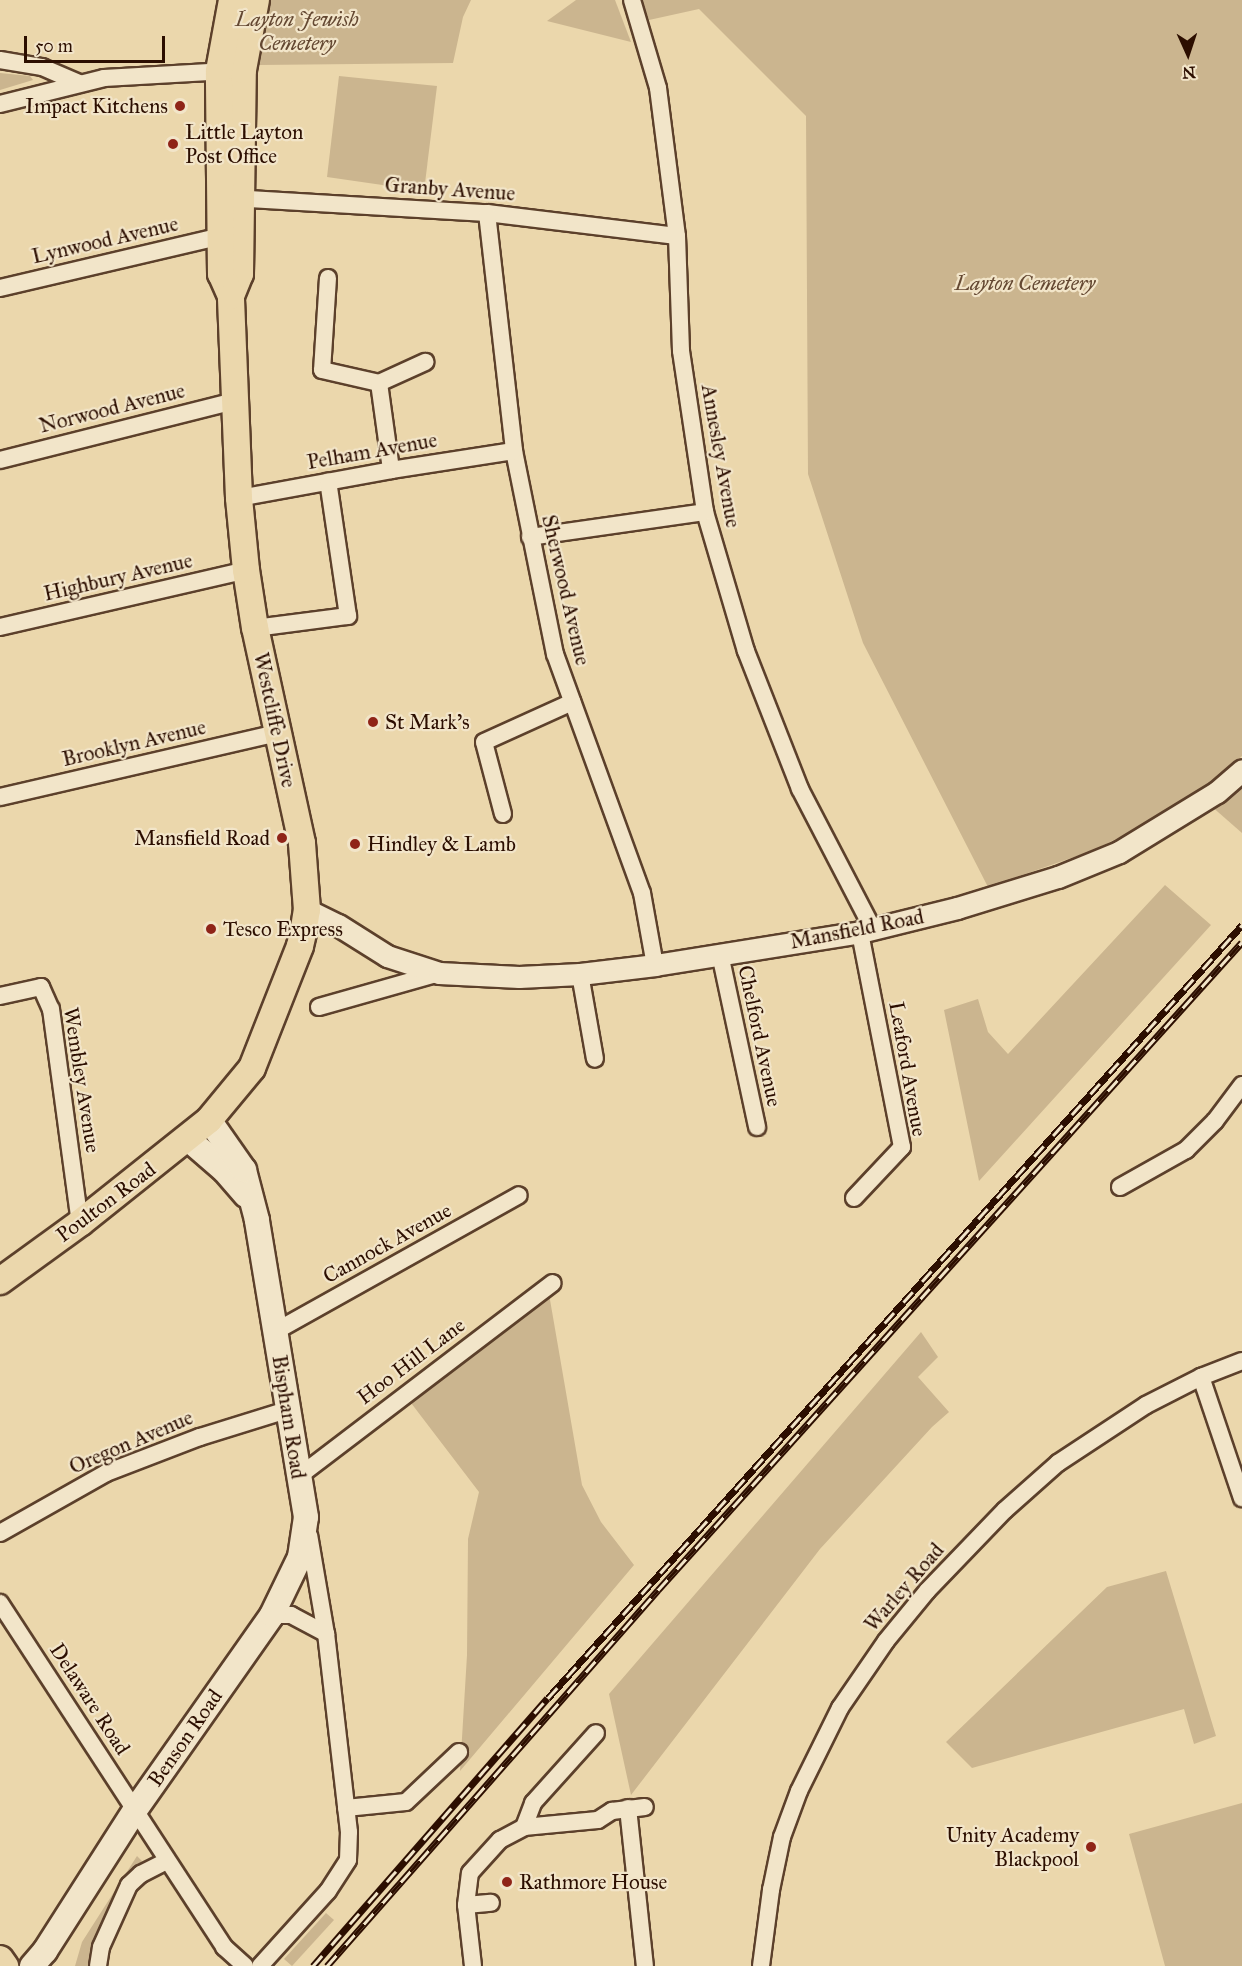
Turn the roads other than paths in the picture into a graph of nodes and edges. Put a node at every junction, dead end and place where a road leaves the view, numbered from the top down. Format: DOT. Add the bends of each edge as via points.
graph roads {
  1 [pos="232,0"];
  2 [pos="256,0"];
  3 [pos="632,0"];
  4 [pos="0,60"];
  5 [pos="231,70"];
  6 [pos="79,83"];
  7 [pos="0,104"];
  8 [pos="230,198"];
  9 [pos="487,213"];
  10 [pos="231,234"];
  11 [pos="677,236"];
  12 [pos="328,278"];
  13 [pos="0,288"];
  14 [pos="425,362"];
  15 [pos="379,383"];
  16 [pos="235,401"];
  17 [pos="514,451"];
  18 [pos="0,460"];
  19 [pos="391,470"];
  20 [pos="328,481"];
  21 [pos="239,498"];
  22 [pos="705,512"];
  23 [pos="530,537"];
  24 [pos="246,570"];
  25 [pos="0,627"];
  26 [pos="255,628"];
  27 [pos="573,702"];
  28 [pos="278,733"];
  29 [pos="1242,770"];
  30 [pos="0,797"];
  31 [pos="503,814"];
  32 [pos="307,910"];
  33 [pos="866,930"];
  34 [pos="720,954"];
  35 [pos="655,965"];
  36 [pos="439,973"];
  37 [pos="580,974"];
  38 [pos="0,996"];
  39 [pos="319,1007"];
  40 [pos="596,1059"];
  41 [pos="1242,1085"];
  42 [pos="209,1120"];
  43 [pos="757,1127"];
  44 [pos="188,1139"];
  45 [pos="1120,1187"];
  46 [pos="519,1195"];
  47 [pos="854,1198"];
  48 [pos="252,1201"];
  49 [pos="80,1223"];
  50 [pos="0,1281"];
  51 [pos="553,1283"];
  52 [pos="276,1331"];
  53 [pos="1242,1361"];
  54 [pos="1201,1377"];
  55 [pos="287,1410"];
  56 [pos="298,1477"];
  57 [pos="1242,1498"];
  58 [pos="306,1517"];
  59 [pos="0,1533"];
  60 [pos="0,1603"];
  61 [pos="272,1615"];
  62 [pos="326,1634"];
  63 [pos="596,1733"];
  64 [pos="459,1752"];
  65 [pos="346,1808"];
  66 [pos="135,1810"];
  67 [pos="524,1827"];
  68 [pos="167,1861"];
  69 [pos="491,1903"];
  70 [pos="466,1905"];
  71 [pos="0,1959"];
  72 [pos="40,1961"];
  73 [pos="5,1966"];
  74 [pos="98,1966"];
  75 [pos="245,1966"];
  76 [pos="260,1966"];
  77 [pos="473,1966"];
  78 [pos="645,1966"];
  79 [pos="761,1966"];
  1 -- 5 [label="main road, Westcliffe Drive"];
  2 -- 5 [label="main road, Westcliffe Drive"];
  3 -- 11 [label="street, Annesley Avenue" via="658,88"];
  4 -- 6 [label="street" via="42,67"];
  5 -- 6 [label="street" via="126,75"];
  5 -- 8 [label="main road, Westcliffe Drive"];
  6 -- 7 [label="street"];
  8 -- 9 [label="street, Granby Avenue"];
  8 -- 10 [label="main road, Westcliffe Drive"];
  9 -- 11 [label="street, Granby Avenue"];
  9 -- 17 [label="street, Sherwood Avenue"];
  10 -- 13 [label="street, Lynwood Avenue"];
  10 -- 16 [label="main road, Westcliffe Drive" via="240,274 231,296"];
  11 -- 22 [label="street, Annesley Avenue" via="681,351"];
  12 -- 15 [label="street" via="322,370"];
  14 -- 15 [label="street"];
  15 -- 19 [label="street"];
  16 -- 18 [label="street, Norwood Avenue"];
  16 -- 21 [label="main road, Westcliffe Drive"];
  17 -- 19 [label="street, Pelham Avenue"];
  17 -- 23 [label="street, Sherwood Avenue"];
  19 -- 20 [label="street, Pelham Avenue"];
  20 -- 21 [label="street, Pelham Avenue"];
  20 -- 26 [label="street" via="348,616"];
  21 -- 24 [label="main road, Westcliffe Drive"];
  22 -- 23 [label="street"];
  22 -- 33 [label="street, Annesley Avenue" via="746,651 800,789"];
  23 -- 27 [label="street, Sherwood Avenue" via="555,654"];
  24 -- 25 [label="street, Highbury Avenue"];
  24 -- 26 [label="main road, Westcliffe Drive"];
  26 -- 28 [label="main road, Westcliffe Drive"];
  27 -- 31 [label="street" via="484,742"];
  27 -- 35 [label="street, Sherwood Avenue" via="642,893"];
  28 -- 30 [label="street, Brooklyn Avenue"];
  28 -- 32 [label="main road, Westcliffe Drive" via="302,843"];
  29 -- 33 [label="street, Mansfield Road" via="1217,792 1119,852 1004,895"];
  32 -- 36 [label="street, Mansfield Road" via="387,956"];
  32 -- 42 [label="main road, Westcliffe Drive" via="300,946 252,1068"];
  33 -- 34 [label="street, Mansfield Road"];
  33 -- 47 [label="street, Leaford Avenue" via="902,1147"];
  34 -- 35 [label="street, Mansfield Road"];
  34 -- 43 [label="street, Chelford Avenue"];
  35 -- 37 [label="street, Mansfield Road"];
  36 -- 37 [label="street, Mansfield Road" via="519,977"];
  36 -- 39 [label="street, Mansfield Road"];
  37 -- 40 [label="street"];
  38 -- 49 [label="street, Wembley Avenue" via="41,987 51,1009"];
  41 -- 45 [label="street" via="1215,1121 1186,1150"];
  42 -- 44 [label="main road, Poulton Road"];
  42 -- 48 [label="main road, Bispham Road" via="244,1170"];
  44 -- 48 [label="main road"];
  44 -- 49 [label="main road, Poulton Road"];
  46 -- 52 [label="street, Cannock Avenue"];
  48 -- 52 [label="main road, Bispham Road"];
  49 -- 50 [label="main road, Poulton Road"];
  51 -- 56 [label="street, Hoo Hill Lane"];
  52 -- 55 [label="main road, Bispham Road"];
  53 -- 54 [label="street, Warley Road"];
  54 -- 57 [label="street"];
  54 -- 79 [label="street, Warley Road" via="1146,1405 1058,1462 927,1591 886,1641 840,1708 799,1791 782,1837"];
  55 -- 56 [label="main road, Bispham Road"];
  55 -- 59 [label="street, Oregon Avenue" via="200,1437 106,1473"];
  56 -- 58 [label="main road, Bispham Road"];
  58 -- 61 [label="main road, Benson Road" via="300,1557"];
  58 -- 62 [label="street, Bispham Road"];
  60 -- 66 [label="street, Delaware Road"];
  61 -- 62 [label="street" via="291,1615"];
  61 -- 66 [label="main road, Benson Road"];
  62 -- 65 [label="street, Bispham Road"];
  63 -- 67 [label="street" via="533,1803"];
  64 -- 65 [label="street" via="406,1802"];
  65 -- 76 [label="street, Bispham Road" via="348,1860 328,1891"];
  66 -- 68 [label="street, Delaware Road"];
  66 -- 72 [label="main road, Benson Road"];
  67 -- 70 [label="street" via="500,1840 474,1867"];
  67 -- 78 [label="street" via="598,1820 612,1811 637,1808"];
  68 -- 74 [label="street" via="129,1884 100,1947"];
  68 -- 75 [label="street, Delaware Road" via="224,1947"];
  69 -- 70 [label="street"];
  70 -- 77 [label="street"];
  71 -- 73 [label="main road"];
}
